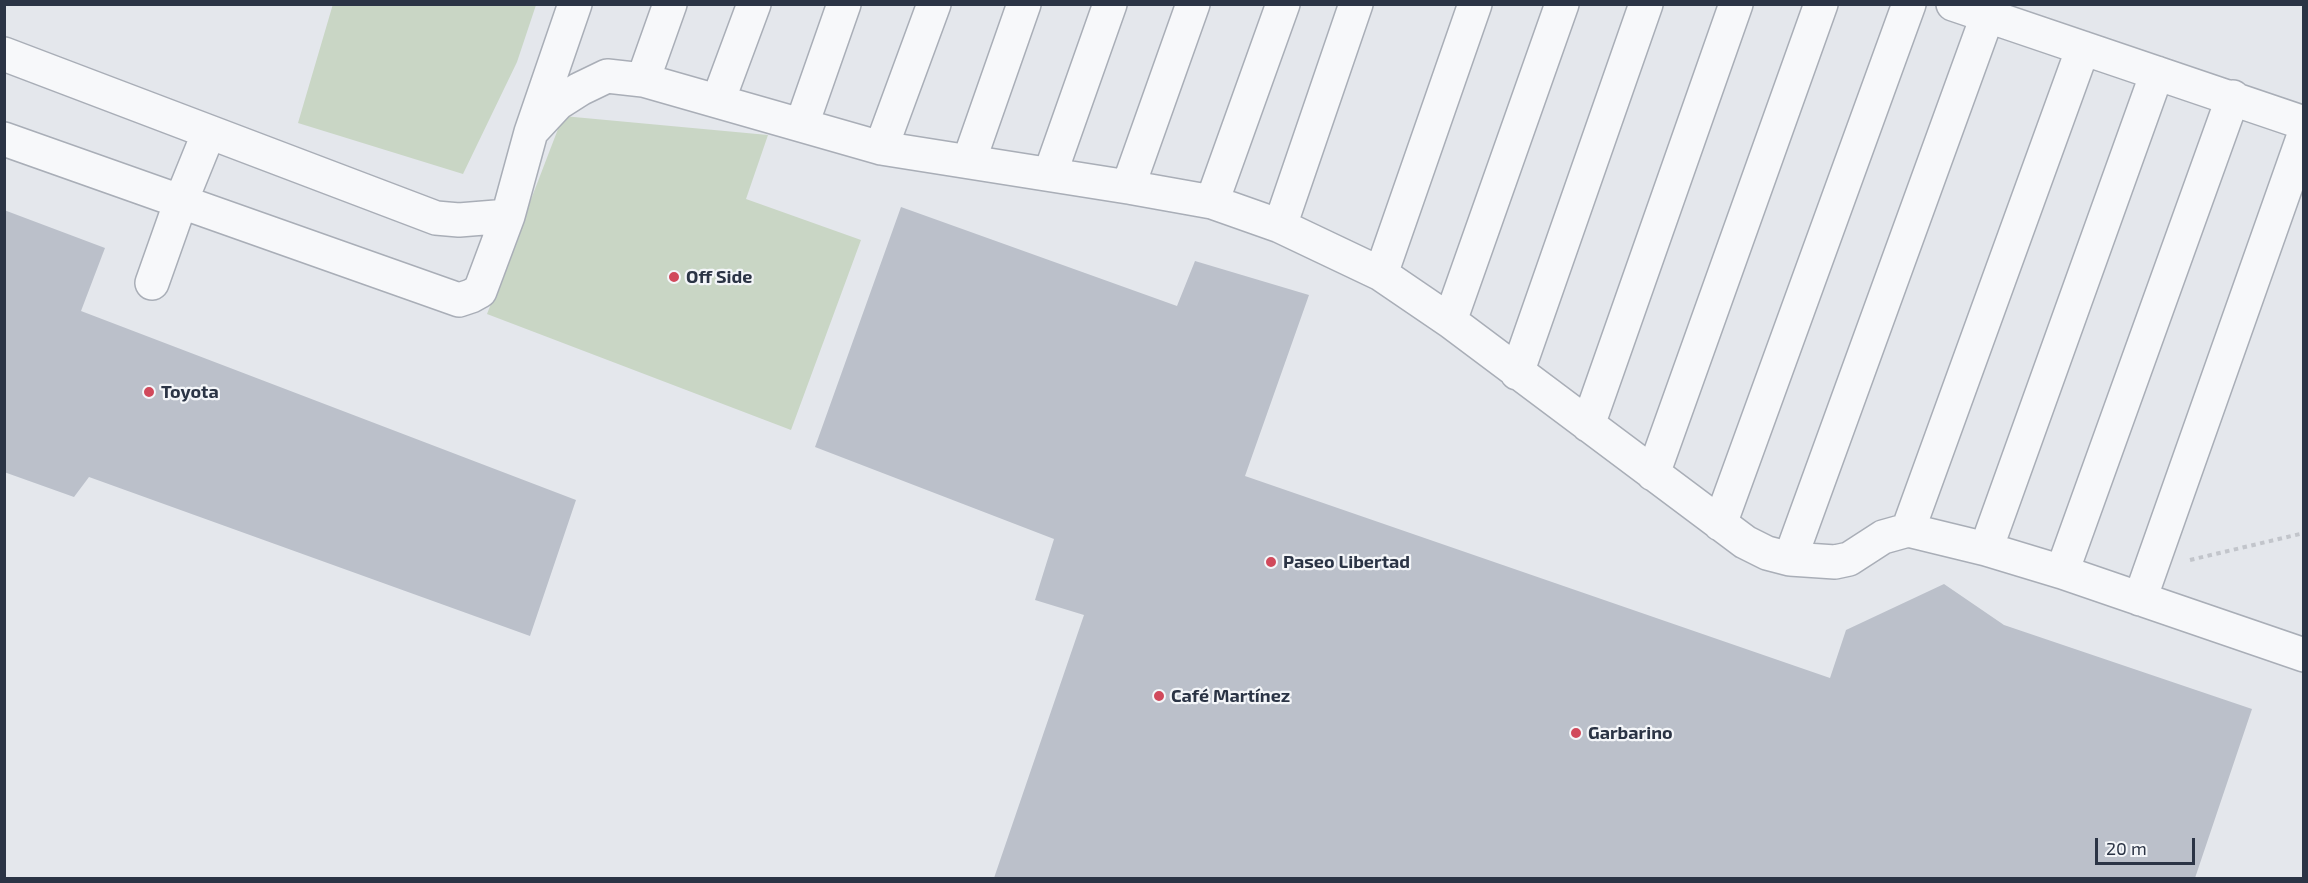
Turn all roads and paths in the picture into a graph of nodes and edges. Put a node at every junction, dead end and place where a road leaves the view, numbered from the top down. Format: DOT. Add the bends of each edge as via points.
graph roads {
  1 [pos="575,4"];
  2 [pos="670,4"];
  3 [pos="754,4"];
  4 [pos="844,4"];
  5 [pos="934,4"];
  6 [pos="1024,4"];
  7 [pos="1110,4"];
  8 [pos="1193,4"];
  9 [pos="1283,4"];
  10 [pos="1356,4"];
  11 [pos="1475,4"];
  12 [pos="1562,4"];
  13 [pos="1646,4"];
  14 [pos="1736,4"];
  15 [pos="1821,4"];
  16 [pos="1909,4"];
  17 [pos="1953,4"];
  18 [pos="1987,17"];
  19 [pos="2083,48"];
  20 [pos="4,54"];
  21 [pos="2157,73"];
  22 [pos="643,80"];
  23 [pos="2233,98"];
  24 [pos="718,100"];
  25 [pos="2304,123"];
  26 [pos="801,124"];
  27 [pos="209,132"];
  28 [pos="531,132"];
  29 [pos="2304,135"];
  30 [pos="4,139"];
  31 [pos="881,148"];
  32 [pos="969,161"];
  33 [pos="1050,174"];
  34 [pos="1128,187"];
  35 [pos="181,201"];
  36 [pos="1212,202"];
  37 [pos="508,216"];
  38 [pos="1280,226"];
  39 [pos="1381,274"];
  40 [pos="152,283"];
  41 [pos="1450,321"];
  42 [pos="1517,373"];
  43 [pos="1587,425"];
  44 [pos="1653,474"];
  45 [pos="1720,524"];
  46 [pos="1908,530"];
  47 [pos="2304,533"];
  48 [pos="1986,549"];
  49 [pos="1790,559"];
  50 [pos="2062,572"];
  51 [pos="2145,584"];
  52 [pos="2304,655"];
  1 -- 28 [label="lane"];
  2 -- 22 [label="lane"];
  3 -- 24 [label="lane"];
  4 -- 26 [label="lane"];
  5 -- 31 [label="lane"];
  6 -- 32 [label="lane"];
  7 -- 33 [label="lane"];
  8 -- 34 [label="lane"];
  9 -- 36 [label="lane"];
  10 -- 38 [label="lane"];
  11 -- 39 [label="lane"];
  12 -- 41 [label="lane"];
  13 -- 42 [label="lane"];
  14 -- 43 [label="lane"];
  15 -- 44 [label="lane"];
  16 -- 45 [label="lane"];
  17 -- 18 [label="lane"];
  18 -- 19 [label="lane"];
  18 -- 49 [label="lane"];
  19 -- 21 [label="lane"];
  19 -- 46 [label="lane"];
  20 -- 27 [label="lane"];
  21 -- 23 [label="lane"];
  21 -- 48 [label="lane"];
  22 -- 24 [label="lane"];
  22 -- 28 [label="lane" via="607,76 558,103"];
  23 -- 25 [label="lane"];
  23 -- 50 [label="lane"];
  24 -- 26 [label="lane"];
  26 -- 31 [label="lane"];
  27 -- 35 [label="lane"];
  27 -- 37 [label="lane" via="436,218"];
  28 -- 37 [label="lane"];
  29 -- 51 [label="lane"];
  30 -- 35 [label="lane"];
  31 -- 32 [label="lane"];
  32 -- 33 [label="lane"];
  33 -- 34 [label="lane"];
  34 -- 36 [label="lane"];
  35 -- 37 [label="lane" via="459,300 480,291"];
  35 -- 40 [label="lane"];
  36 -- 38 [label="lane"];
  38 -- 39 [label="lane"];
  39 -- 41 [label="lane"];
  41 -- 42 [label="lane"];
  42 -- 43 [label="lane"];
  43 -- 44 [label="lane"];
  44 -- 45 [label="lane"];
  45 -- 49 [label="lane" via="1767,553"];
  46 -- 48 [label="lane"];
  46 -- 49 [label="lane" via="1883,537 1849,559"];
  47 -- 51 [label="path"];
  48 -- 50 [label="lane"];
  50 -- 51 [label="lane"];
  51 -- 52 [label="lane"];
}
